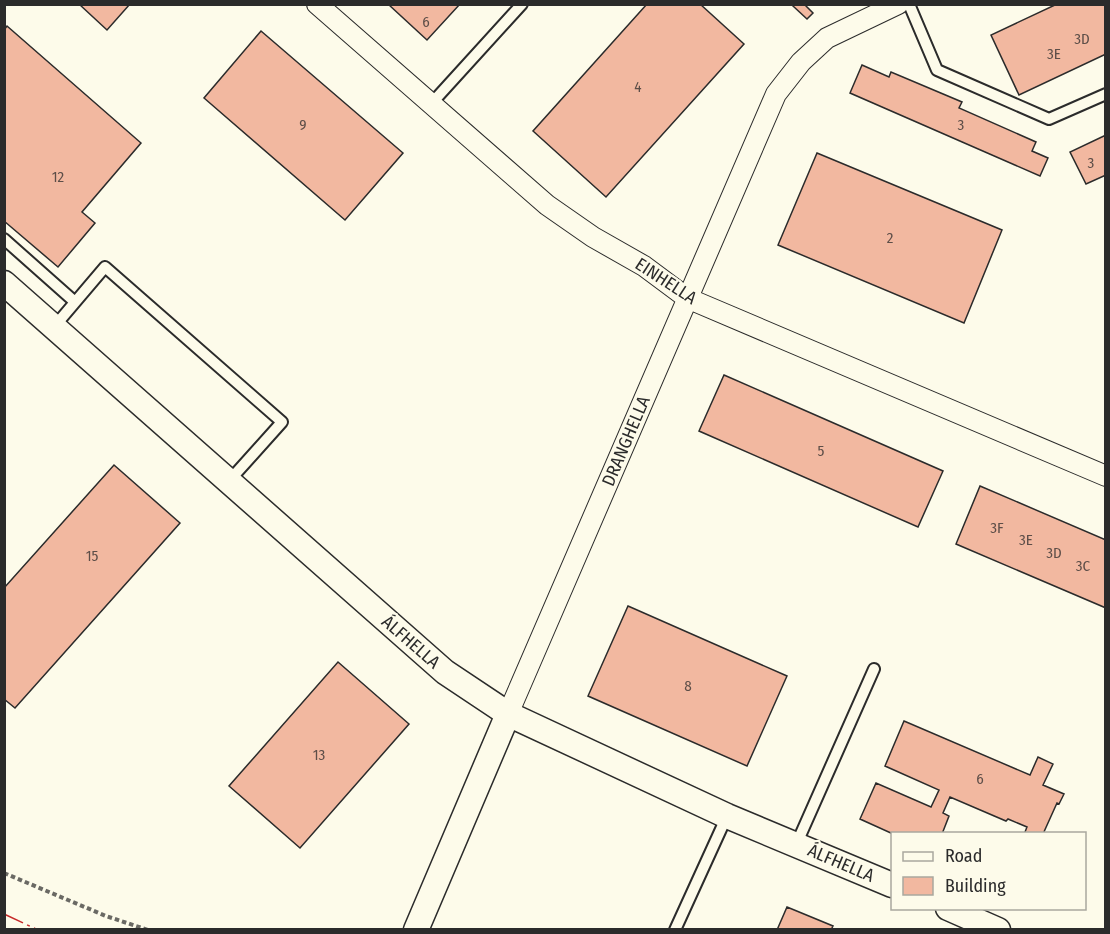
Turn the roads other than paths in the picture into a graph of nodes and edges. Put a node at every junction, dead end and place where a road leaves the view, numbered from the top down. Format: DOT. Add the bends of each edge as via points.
graph roads {
  1 [pos="317,4"];
  2 [pos="522,4"];
  3 [pos="898,4"];
  4 [pos="909,4"];
  5 [pos="1106,94"];
  6 [pos="431,104"];
  7 [pos="4,239"];
  8 [pos="4,283"];
  9 [pos="687,298"];
  10 [pos="75,302"];
  11 [pos="53,327"];
  12 [pos="1106,476"];
  13 [pos="228,482"];
  14 [pos="874,669"];
  15 [pos="508,714"];
  16 [pos="727,816"];
  17 [pos="796,844"];
  18 [pos="891,885"];
  19 [pos="950,910"];
  20 [pos="416,930"];
  21 [pos="675,930"];
  22 [pos="999,930"];
  1 -- 6 [label="street, EINHELLA"];
  2 -- 6 [label="lane"];
  3 -- 9 [label="street, DRANGHELLA" via="827,38 801,62 776,94"];
  4 -- 5 [label="lane" via="937,70 1049,119"];
  6 -- 9 [label="street, EINHELLA" via="547,205"];
  7 -- 10 [label="lane"];
  8 -- 11 [label="street, ÁLFHELLA"];
  9 -- 12 [label="street, EINHELLA"];
  9 -- 15 [label="street, DRANGHELLA"];
  10 -- 11 [label="lane"];
  10 -- 13 [label="lane" via="105,267 282,422"];
  11 -- 13 [label="street, ÁLFHELLA"];
  13 -- 15 [label="street, ÁLFHELLA" via="445,672"];
  14 -- 17 [label="lane"];
  15 -- 16 [label="street, ÁLFHELLA"];
  15 -- 20 [label="street, DRANGHELLA"];
  16 -- 17 [label="street, ÁLFHELLA"];
  16 -- 21 [label="lane"];
  17 -- 18 [label="street, ÁLFHELLA"];
  19 -- 22 [label="street"];
}
